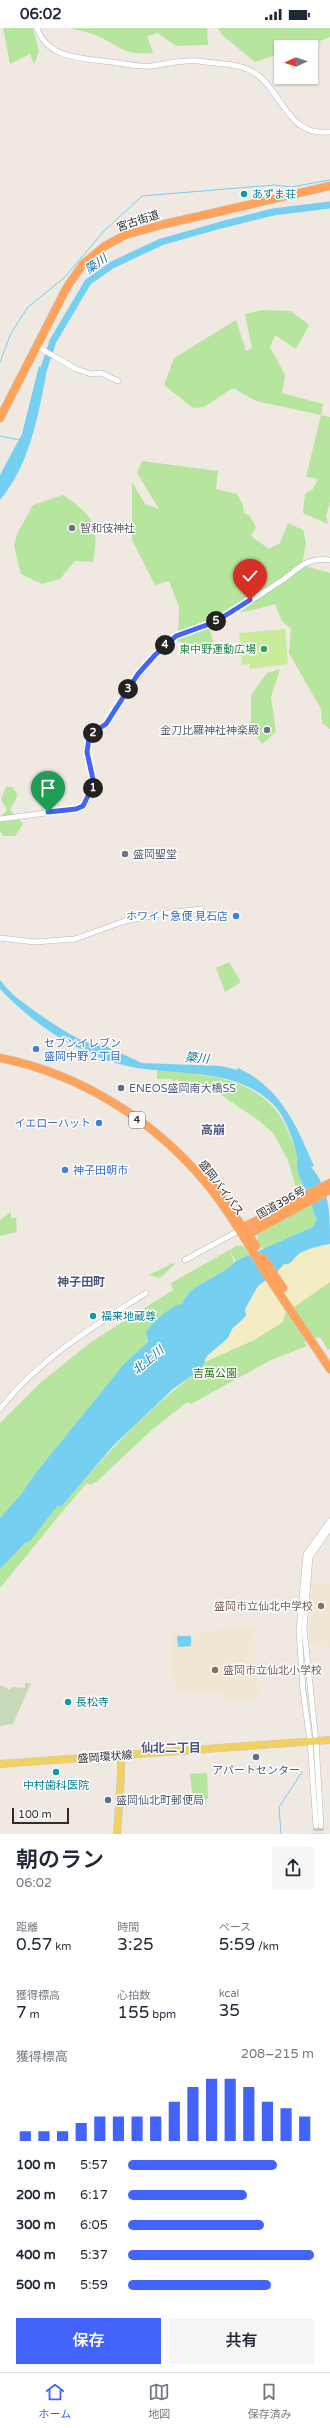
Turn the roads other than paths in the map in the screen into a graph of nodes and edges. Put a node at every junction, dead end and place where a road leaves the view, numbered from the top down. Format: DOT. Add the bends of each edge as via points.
graph roads {
  1 [pos="38,28"];
  2 [pos="330,132"];
  3 [pos="330,186"];
  4 [pos="41,349"];
  5 [pos="118,381"];
  6 [pos="0,418"];
  7 [pos="330,560"];
  8 [pos="0,819"];
  9 [pos="201,909"];
  10 [pos="0,938"];
  11 [pos="0,1053"];
  12 [pos="0,1058"];
  13 [pos="330,1183"];
  14 [pos="330,1190"];
  15 [pos="292,1205"];
  16 [pos="246,1236"];
  17 [pos="185,1260"];
  18 [pos="146,1293"];
  19 [pos="321,1352"];
  20 [pos="330,1361"];
  21 [pos="330,1369"];
  22 [pos="0,1409"];
  23 [pos="330,1521"];
  24 [pos="330,1528"];
  25 [pos="330,1740"];
  26 [pos="313,1741"];
  27 [pos="121,1756"];
  28 [pos="0,1764"];
  29 [pos="318,1826"];
  30 [pos="117,1834"];
  1 -- 2 [label="street" via="44,42 67,56 145,66 188,60 246,69 261,79 301,126 313,131"];
  3 -- 4 [label="highway, 宮古街道" via="230,207 133,232 114,240 90,258 67,287"];
  4 -- 5 [label="street" via="76,369 91,374 101,373"];
  4 -- 6 [label="highway, 宮古街道"];
  7 -- 8 [label="street" via="305,564 215,622 176,636 160,650 138,674 106,724 89,738 87,752 94,784 83,806"];
  9 -- 10 [label="street" via="125,922 75,939 35,942"];
  11 -- 16 [label="highway, 盛岡バイパス / 4" via="60,1070 121,1102 156,1127 185,1153 218,1190"];
  12 -- 16 [label="highway, 盛岡バイパス / 4" via="58,1074 92,1090 152,1131 186,1161"];
  13 -- 15 [label="highway, 国道396号"];
  14 -- 15 [label="highway, 国道396号"];
  15 -- 16 [label="highway, 国道396号"];
  16 -- 17 [label="street"];
  16 -- 19 [label="highway, 盛岡バイパス / 4"];
  18 -- 22 [label="street" via="100,1322 48,1360 22,1383"];
  19 -- 20 [label="highway, 盛岡バイパス / 4"];
  19 -- 21 [label="highway, 盛岡バイパス / 4"];
  23 -- 26 [label="street" via="306,1554 303,1582 300,1649"];
  24 -- 26 [label="street" via="310,1557 304,1629"];
  25 -- 26 [label="main road, 盛岡環状線"];
  26 -- 27 [label="main road, 盛岡環状線"];
  26 -- 29 [label="street"];
  27 -- 28 [label="main road, 盛岡環状線"];
  27 -- 30 [label="main road" via="122,1777"];
}
